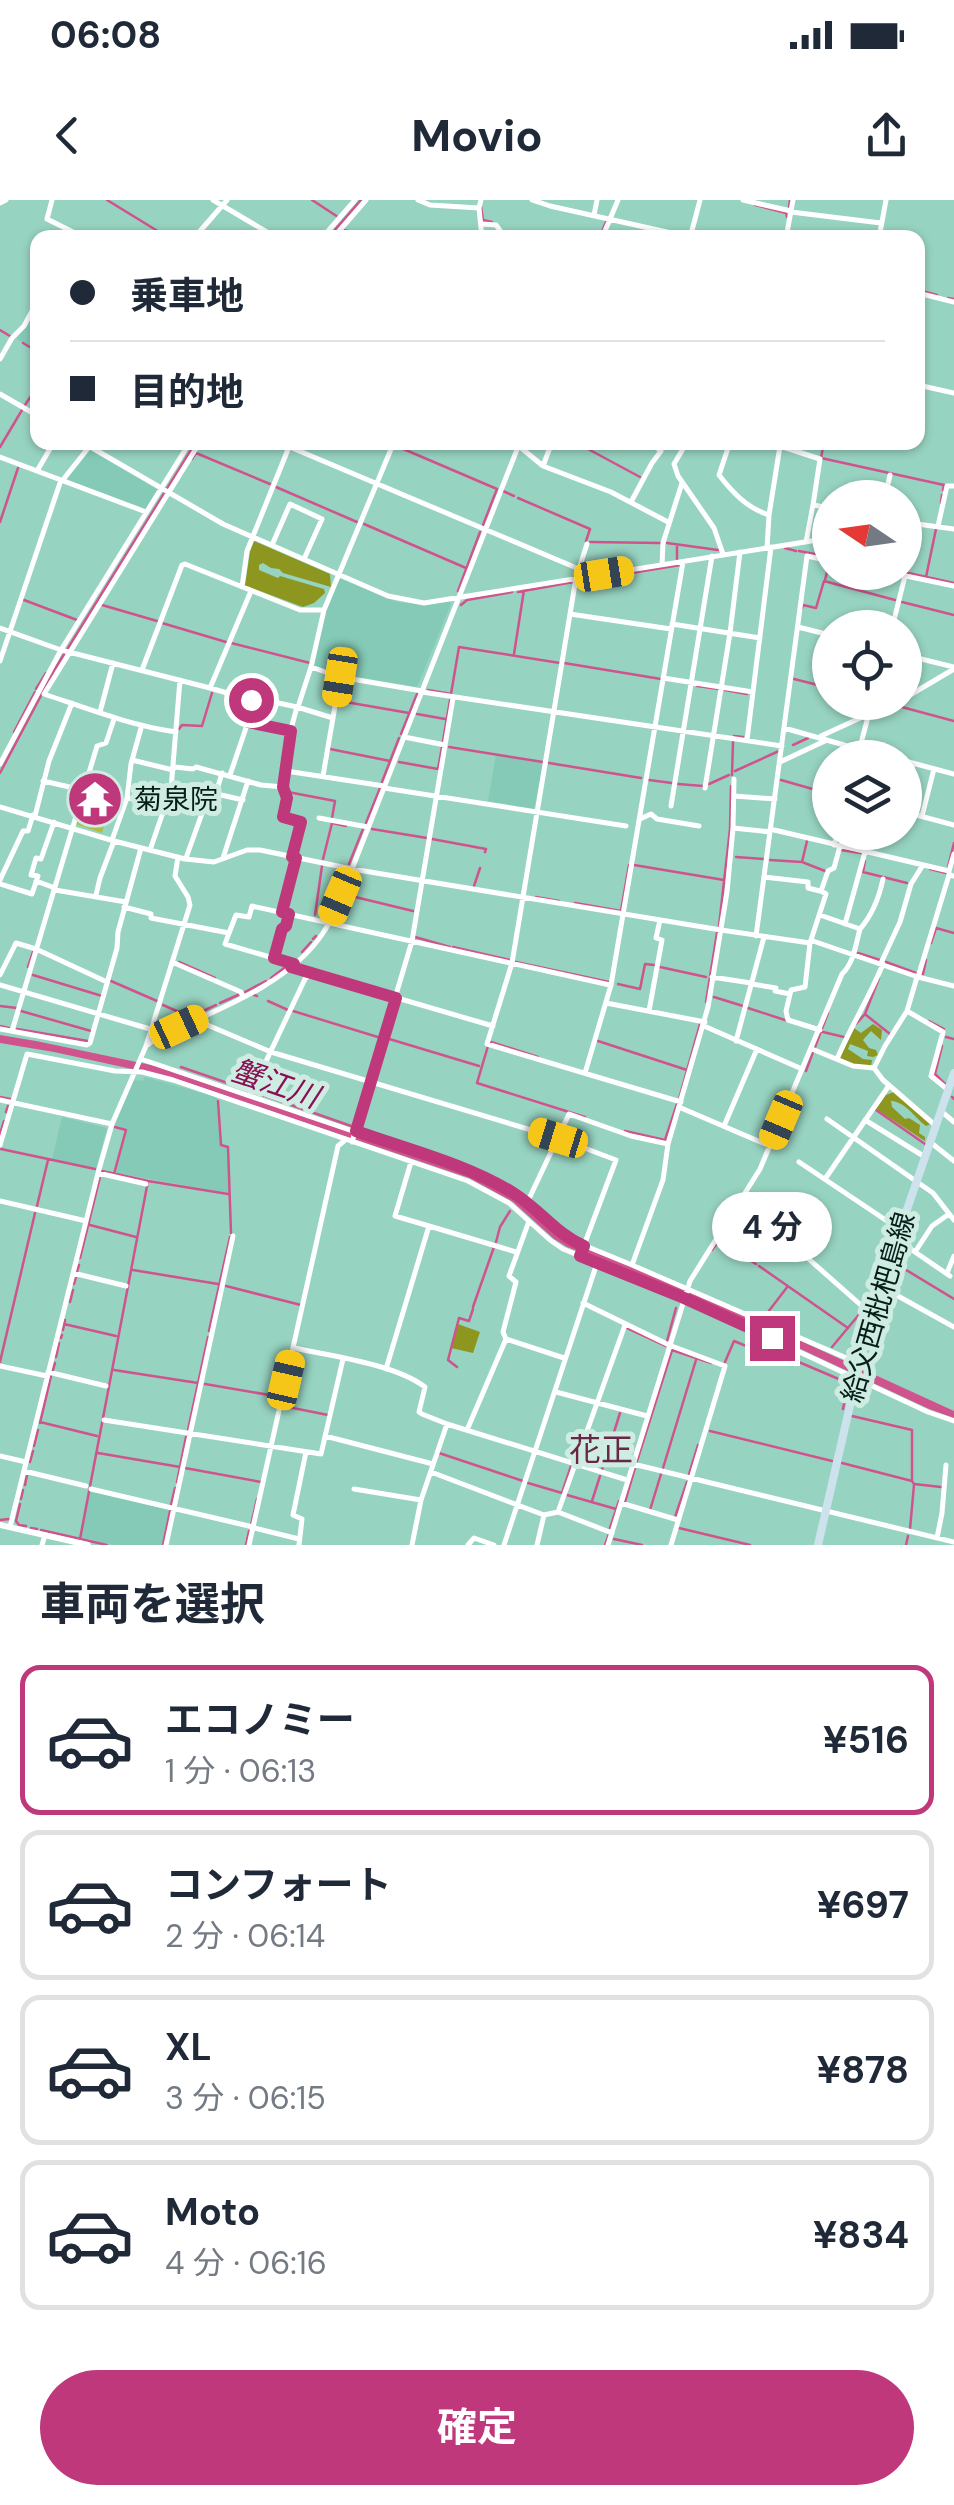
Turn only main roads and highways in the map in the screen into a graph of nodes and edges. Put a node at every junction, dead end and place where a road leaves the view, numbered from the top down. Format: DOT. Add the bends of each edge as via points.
graph roads {
  1 [pos="954,1073"];
  2 [pos="950,1092"];
  3 [pos="818,1545"];
  1 -- 2 [label="main road, 給父西枇杷島線"];
  2 -- 3 [label="main road, 給父西枇杷島線" via="871,1314"];
}
